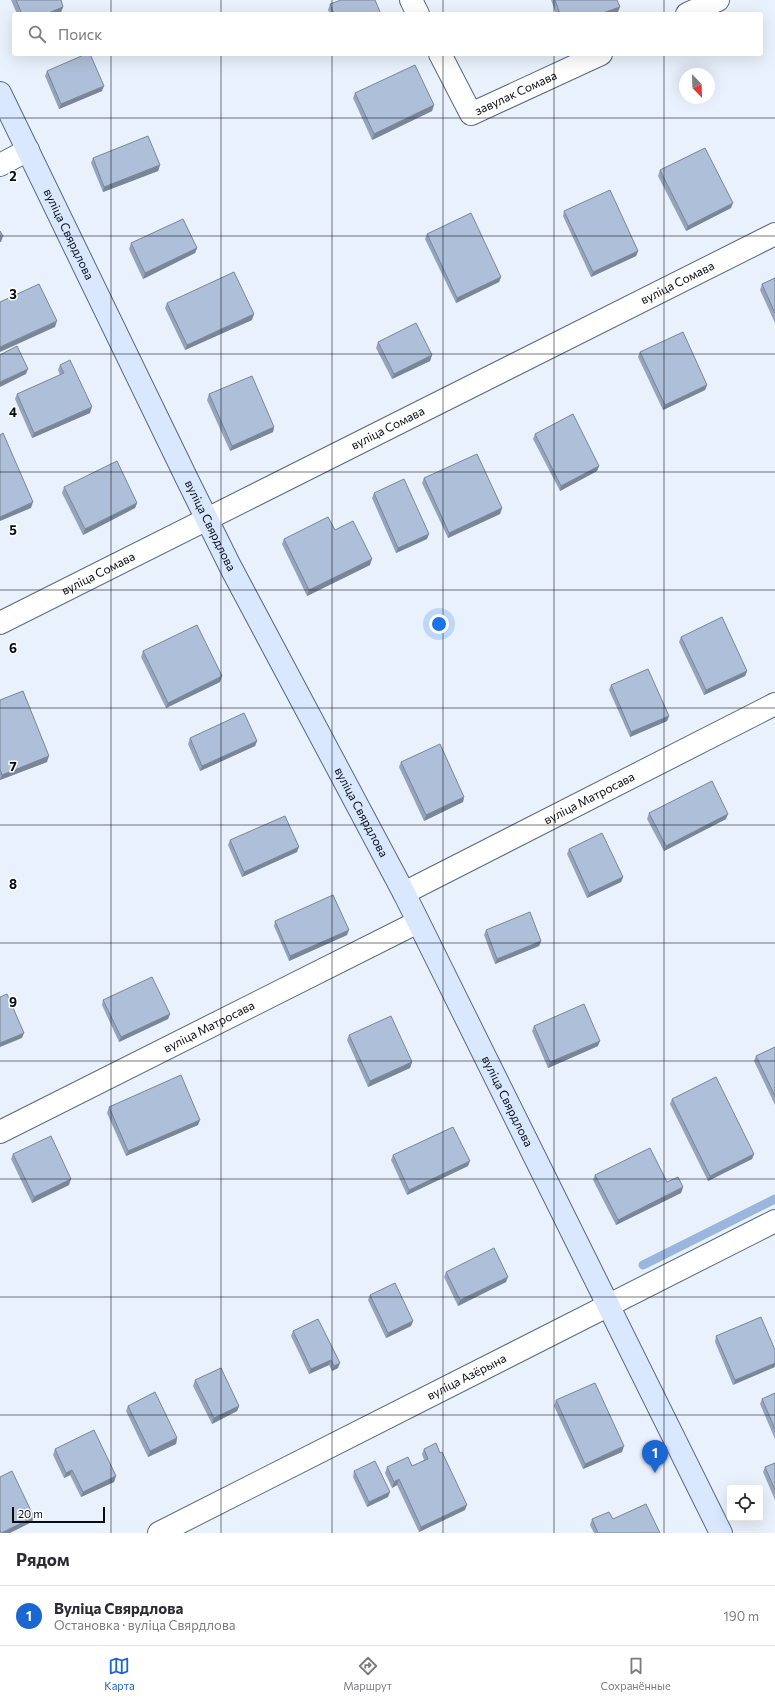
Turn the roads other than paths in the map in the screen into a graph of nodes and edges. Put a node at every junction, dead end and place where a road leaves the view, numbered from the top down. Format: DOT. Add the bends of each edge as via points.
graph roads {
  1 [pos="411,0"];
  2 [pos="718,0"];
  3 [pos="417,12"];
  4 [pos="692,12"];
  5 [pos="441,56"];
  6 [pos="597,56"];
  7 [pos="0,93"];
  8 [pos="28,150"];
  9 [pos="0,165"];
  10 [pos="775,234"];
  11 [pos="208,519"];
  12 [pos="0,623"];
  13 [pos="775,704"];
  14 [pos="404,893"];
  15 [pos="418,922"];
  16 [pos="0,1132"];
  17 [pos="775,1221"];
  18 [pos="607,1306"];
  19 [pos="159,1533"];
  20 [pos="721,1533"];
  1 -- 3 [label="street"];
  2 -- 4 [label="street"];
  5 -- 6 [label="street, завулак Сомава" via="471,114"];
  7 -- 8 [label="main road, вуліца Свярдлова"];
  8 -- 9 [label="street"];
  8 -- 11 [label="main road, вуліца Свярдлова"];
  10 -- 11 [label="street, вуліца Сомава"];
  11 -- 12 [label="street, вуліца Сомава"];
  11 -- 14 [label="main road, вуліца Свярдлова" via="230,566"];
  13 -- 14 [label="street, вуліца Матросава"];
  14 -- 15 [label="main road, вуліца Свярдлова"];
  15 -- 16 [label="street, вуліца Матросава"];
  15 -- 18 [label="main road, вуліца Свярдлова"];
  17 -- 18 [label="street, вуліца Азёрына"];
  18 -- 19 [label="street, вуліца Азёрына"];
  18 -- 20 [label="main road, вуліца Свярдлова"];
}
